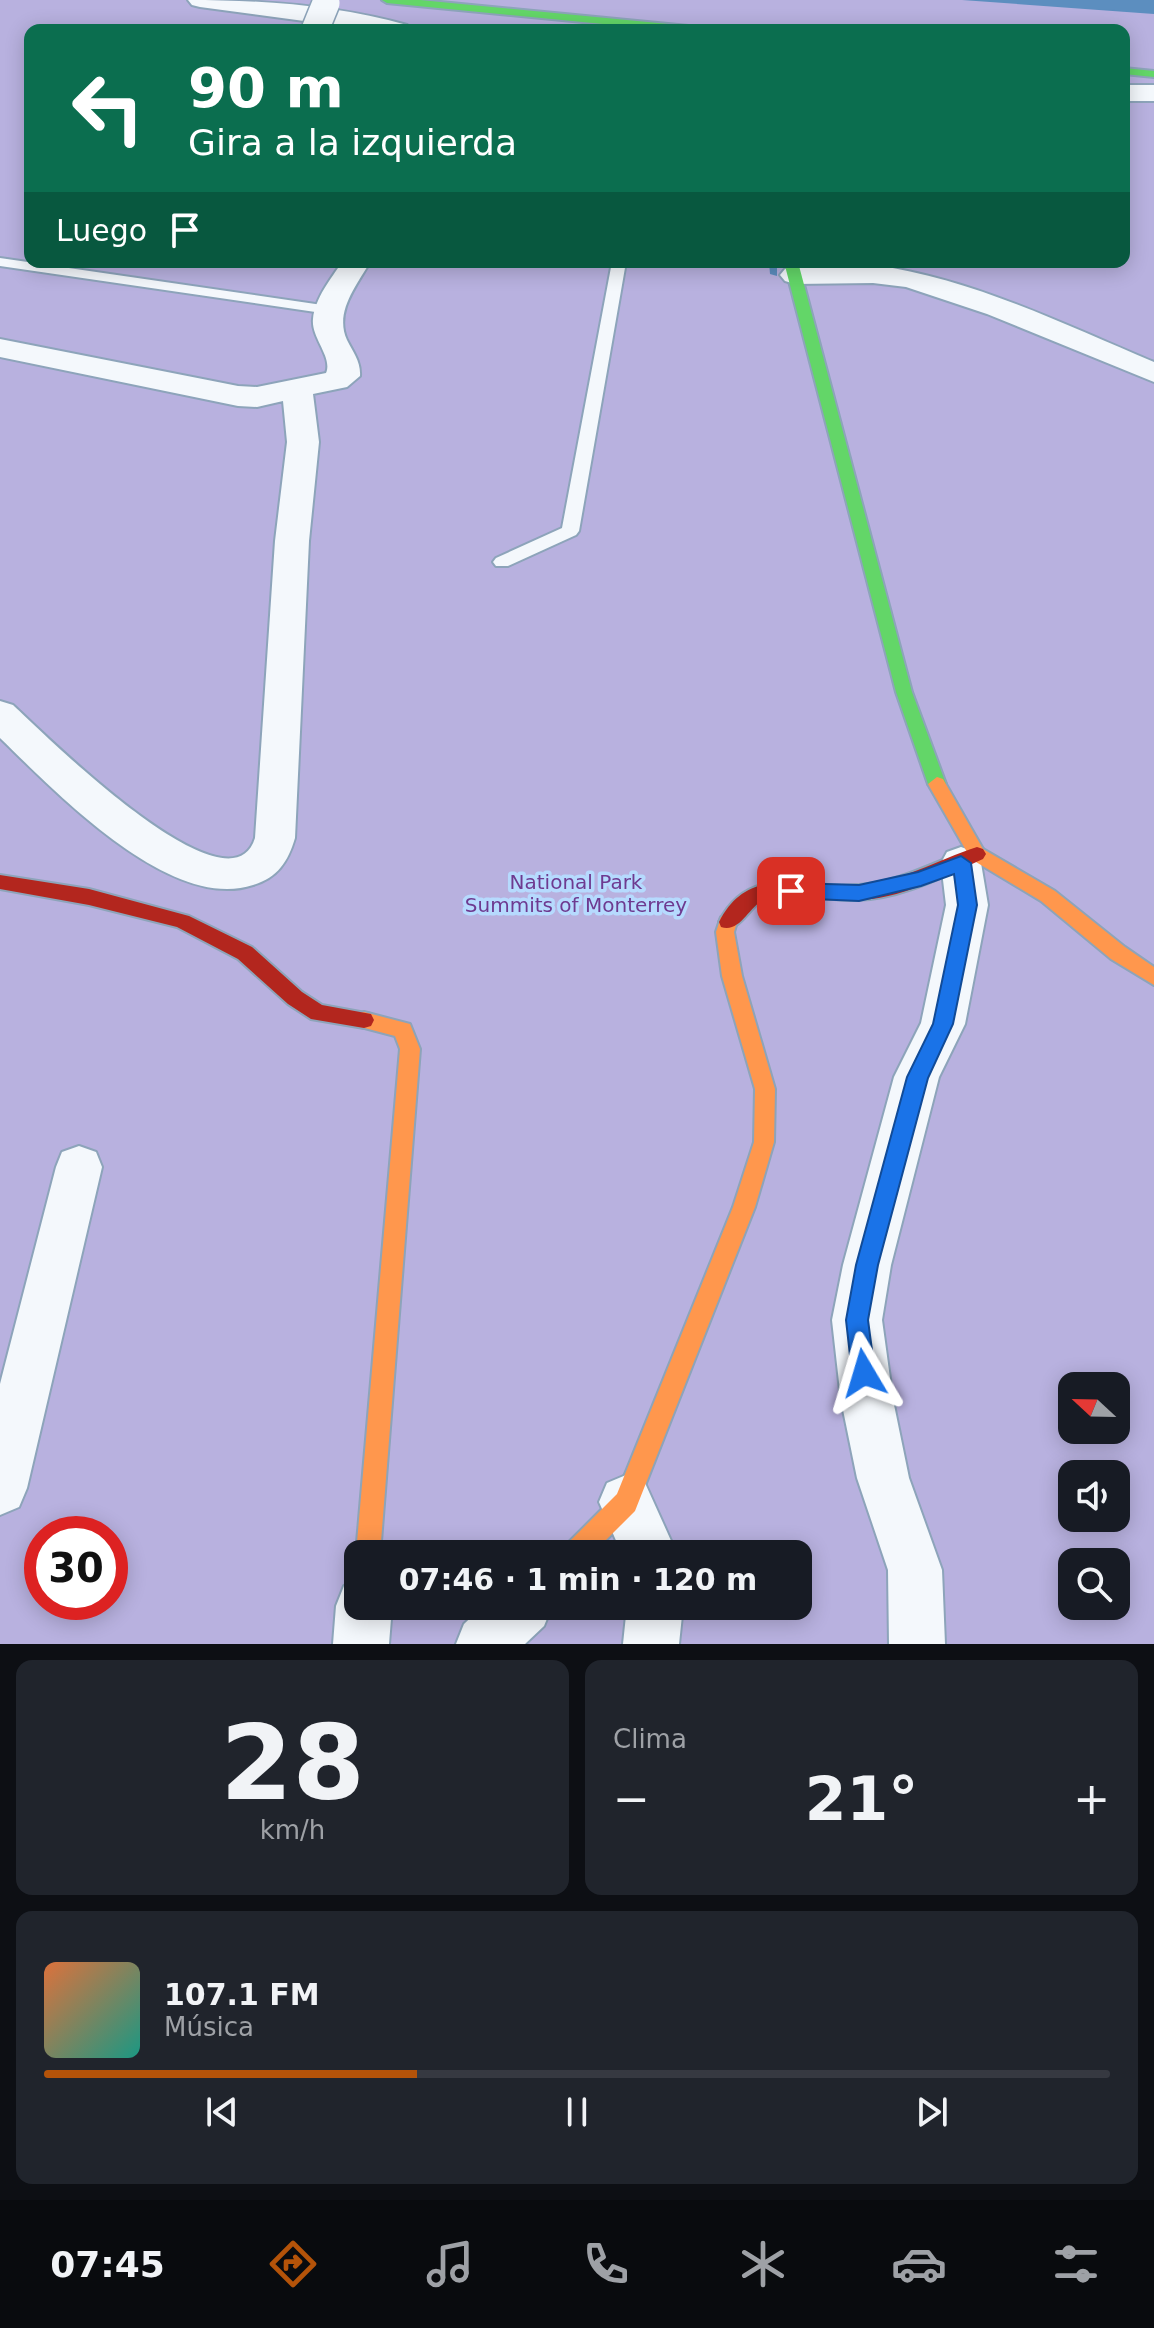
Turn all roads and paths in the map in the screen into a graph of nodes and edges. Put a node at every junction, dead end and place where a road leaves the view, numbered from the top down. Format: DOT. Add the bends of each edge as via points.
graph roads {
  1 [pos="200,0"];
  2 [pos="387,0"];
  3 [pos="326,2"];
  4 [pos="317,24"];
  5 [pos="377,24"];
  6 [pos="637,24"];
  7 [pos="1130,72"];
  8 [pos="1154,74"];
  9 [pos="1130,93"];
  10 [pos="1154,93"];
  11 [pos="0,262"];
  12 [pos="24,266"];
  13 [pos="41,268"];
  14 [pos="353,268"];
  15 [pos="618,268"];
  16 [pos="793,269"];
  17 [pos="329,310"];
  18 [pos="0,348"];
  19 [pos="1154,373"];
  20 [pos="297,388"];
  21 [pos="502,562"];
  22 [pos="0,715"];
  23 [pos="969,859"];
  24 [pos="0,882"];
  25 [pos="1154,977"];
  26 [pos="79,1167"];
  27 [pos="0,1488"];
  28 [pos="626,1502"];
  29 [pos="369,1540"];
  30 [pos="589,1540"];
  31 [pos="644,1540"];
  32 [pos="363,1620"];
  33 [pos="509,1620"];
  34 [pos="654,1620"];
  35 [pos="361,1644"];
  36 [pos="484,1644"];
  37 [pos="651,1644"];
  38 [pos="917,1644"];
  1 -- 5 [label="street"];
  2 -- 6 [label="street"];
  3 -- 4 [label="street, bridge"];
  7 -- 8 [label="street"];
  9 -- 10 [label="street"];
  11 -- 12 [label="lane"];
  13 -- 17 [label="lane"];
  14 -- 17 [label="street"];
  15 -- 21 [label="lane" via="570,531"];
  16 -- 19 [label="street" via="910,279 998,308"];
  16 -- 23 [label="street" via="904,692"];
  17 -- 20 [label="street" via="328,330 345,373"];
  18 -- 20 [label="street" via="238,396"];
  20 -- 22 [label="street" via="303,442 275,838 259,867 226,875 205,872 163,853 109,815"];
  23 -- 25 [label="street" via="1048,896"];
  23 -- 28 [label="street" via="921,879 859,893 768,889 749,898 728,922 732,976 765,1089 764,1142 744,1207"];
  23 -- 38 [label="street" via="967,905 943,1024 917,1077 857,1320 883,1478 915,1570"];
  24 -- 29 [label="street" via="57,890 186,922 233,944 320,1014 393,1023 404,1031 409,1068"];
  26 -- 27 [label="street"];
  28 -- 30 [label="street"];
  28 -- 31 [label="street"];
  32 -- 35 [label="street"];
  33 -- 36 [label="street"];
  34 -- 37 [label="street"];
}
